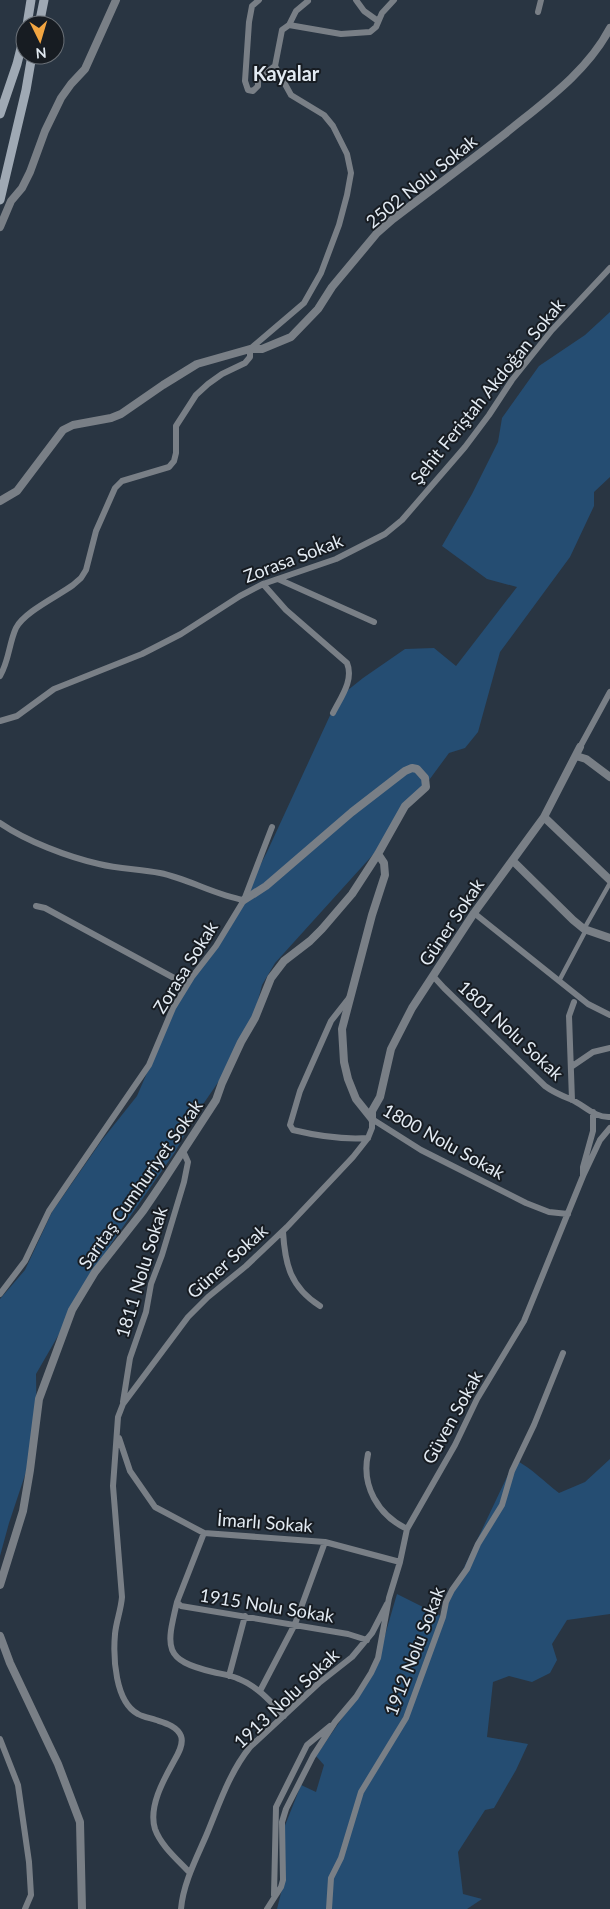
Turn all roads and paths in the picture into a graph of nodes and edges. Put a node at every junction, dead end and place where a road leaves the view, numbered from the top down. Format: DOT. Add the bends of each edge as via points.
graph roads {
  1 [pos="31,0"];
  2 [pos="44,0"];
  3 [pos="116,0"];
  4 [pos="259,0"];
  5 [pos="356,0"];
  6 [pos="394,0"];
  7 [pos="541,0"];
  8 [pos="308,1"];
  9 [pos="538,12"];
  10 [pos="29,15"];
  11 [pos="42,15"];
  12 [pos="378,21"];
  13 [pos="289,25"];
  14 [pos="610,28"];
  15 [pos="17,65"];
  16 [pos="30,65"];
  17 [pos="275,66"];
  18 [pos="0,114"];
  19 [pos="0,200"];
  20 [pos="0,227"];
  21 [pos="610,268"];
  22 [pos="250,349"];
  23 [pos="0,501"];
  24 [pos="408,512"];
  25 [pos="278,579"];
  26 [pos="263,584"];
  27 [pos="374,622"];
  28 [pos="0,676"];
  29 [pos="610,692"];
  30 [pos="333,713"];
  31 [pos="0,721"];
  32 [pos="580,747"];
  33 [pos="576,756"];
  34 [pos="610,777"];
  35 [pos="544,818"];
  36 [pos="0,823"];
  37 [pos="272,827"];
  38 [pos="378,854"];
  39 [pos="513,861"];
  40 [pos="610,881"];
  41 [pos="244,900"];
  42 [pos="36,906"];
  43 [pos="474,913"];
  44 [pos="585,929"];
  45 [pos="610,938"];
  46 [pos="433,976"];
  47 [pos="559,981"];
  48 [pos="187,985"];
  49 [pos="349,998"];
  50 [pos="574,1002"];
  51 [pos="610,1016"];
  52 [pos="610,1048"];
  53 [pos="571,1067"];
  54 [pos="572,1100"];
  55 [pos="592,1112"];
  56 [pos="610,1117"];
  57 [pos="372,1119"];
  58 [pos="610,1128"];
  59 [pos="368,1138"];
  60 [pos="183,1150"];
  61 [pos="583,1176"];
  62 [pos="568,1214"];
  63 [pos="283,1232"];
  64 [pos="0,1294"];
  65 [pos="320,1306"];
  66 [pos="563,1353"];
  67 [pos="123,1404"];
  68 [pos="118,1435"];
  69 [pos="368,1454"];
  70 [pos="407,1529"];
  71 [pos="204,1533"];
  72 [pos="324,1542"];
  73 [pos="400,1562"];
  74 [pos="0,1585"];
  75 [pos="390,1598"];
  76 [pos="177,1602"];
  77 [pos="245,1616"];
  78 [pos="295,1624"];
  79 [pos="0,1636"];
  80 [pos="366,1640"];
  81 [pos="229,1676"];
  82 [pos="260,1692"];
  83 [pos="284,1716"];
  84 [pos="335,1722"];
  85 [pos="0,1739"];
  86 [pos="190,1873"];
  87 [pos="274,1899"];
  88 [pos="25,1909"];
  89 [pos="82,1909"];
  90 [pos="181,1909"];
  91 [pos="267,1909"];
  92 [pos="329,1909"];
  1 -- 10 [label="main road"];
  2 -- 11 [label="main road"];
  3 -- 20 [label="street" via="86,69 61,98 30,172 11,200"];
  4 -- 17 [label="street" via="252,6 250,22 245,81 248,90 253,91 258,80"];
  5 -- 12 [label="street"];
  6 -- 12 [label="street"];
  7 -- 9 [label="street"];
  8 -- 13 [label="street" via="296,11"];
  12 -- 13 [label="street" via="370,32 361,34"];
  13 -- 17 [label="street" via="282,30"];
  14 -- 22 [label="street, 2502 Nolu Sokak" via="601,46 549,99 377,233 297,332 262,349"];
  15 -- 18 [label="main road"];
  16 -- 19 [label="main road"];
  17 -- 22 [label="street" via="291,95 324,115 333,126 347,154 351,174 339,225 321,273 304,303"];
  21 -- 24 [label="street, Şehit Feriştah Akdoğan Sokak" via="552,330 465,447"];
  22 -- 23 [label="street, 2502 Nolu Sokak" via="197,364 121,414 63,430 17,491"];
  22 -- 28 [label="street" via="250,358 222,374 196,395 176,426 176,453 169,467 122,481 115,488 96,531 86,570 73,585 22,620"];
  24 -- 25 [label="street, Zorasa Sokak" via="385,534 362,547"];
  25 -- 26 [label="street, Zorasa Sokak"];
  25 -- 27 [label="street"];
  26 -- 30 [label="street" via="286,610 346,663 348,681"];
  26 -- 31 [label="street, Zorasa Sokak" via="181,634 142,654 54,689 17,716"];
  29 -- 32 [label="street, Güner Sokak"];
  32 -- 33 [label="street, Güner Sokak"];
  33 -- 34 [label="street" via="586,759"];
  33 -- 35 [label="street, Güner Sokak"];
  35 -- 39 [label="street, Güner Sokak"];
  35 -- 40 [label="street"];
  36 -- 41 [label="street" via="19,835 73,857 159,873 222,896"];
  37 -- 41 [label="street, Zorasa Sokak"];
  38 -- 41 [label="street, Sarıtaş Cumhuriyet Sokak" via="405,806 426,787 425,778 417,768 405,771 273,880"];
  38 -- 49 [label="street, 1800 Nolu Sokak" via="384,863 385,874"];
  38 -- 60 [label="street, Sarıtaş Cumhuriyet Sokak" via="352,894 322,929 284,961 270,978 216,1100"];
  39 -- 43 [label="street, Güner Sokak"];
  39 -- 44 [label="street"];
  40 -- 44 [label="street"];
  41 -- 48 [label="street, Zorasa Sokak"];
  42 -- 48 [label="street"];
  43 -- 46 [label="street, Güner Sokak"];
  43 -- 47 [label="street"];
  44 -- 45 [label="street"];
  44 -- 47 [label="street"];
  46 -- 54 [label="street, 1801 Nolu Sokak" via="545,1086"];
  46 -- 57 [label="street, Güner Sokak" via="391,1049"];
  47 -- 51 [label="street" via="588,1004"];
  48 -- 64 [label="street, Zorasa Sokak" via="173,1008 149,1065 49,1212 25,1261"];
  49 -- 57 [label="street, 1800 Nolu Sokak" via="342,1029 344,1062 356,1099"];
  49 -- 59 [label="street" via="331,1021 300,1091 290,1125 293,1130 333,1137"];
  50 -- 53 [label="street, 1801 Nolu Sokak" via="569,1016"];
  52 -- 53 [label="street, 1801 Nolu Sokak" via="593,1052"];
  53 -- 54 [label="street, 1801 Nolu Sokak"];
  54 -- 55 [label="street, 1801 Nolu Sokak"];
  55 -- 56 [label="street, 1801 Nolu Sokak"];
  55 -- 61 [label="street" via="593,1131 582,1167"];
  57 -- 59 [label="street, Güner Sokak"];
  57 -- 62 [label="street, 1800 Nolu Sokak" via="421,1150 526,1202 549,1212"];
  58 -- 61 [label="street, Güven Sokak" via="600,1140"];
  59 -- 63 [label="street, Güner Sokak"];
  60 -- 67 [label="street, 1811 Nolu Sokak" via="188,1162 184,1182 130,1358"];
  60 -- 74 [label="street, Sarıtaş Cumhuriyet Sokak" via="143,1211 118,1240 77,1300 40,1399 23,1511"];
  61 -- 62 [label="street, Güven Sokak"];
  62 -- 70 [label="street, Güven Sokak" via="526,1316"];
  63 -- 65 [label="street" via="287,1267 306,1297"];
  63 -- 67 [label="street, Güner Sokak" via="188,1317"];
  66 -- 92 [label="street, 1912 Nolu Sokak" via="512,1471 502,1505 446,1602 406,1718 361,1792 341,1858 331,1878"];
  67 -- 68 [label="street, Güner Sokak" via="118,1417"];
  68 -- 71 [label="street, İmarlı Sokak" via="130,1471 155,1507"];
  68 -- 86 [label="street, Güner Sokak" via="113,1486 122,1597 115,1632 114,1660 126,1703 137,1714 176,1728 181,1735 182,1744 153,1812 155,1828"];
  69 -- 70 [label="street" via="366,1474 370,1491 383,1513"];
  70 -- 73 [label="street, Güven Sokak"];
  71 -- 72 [label="street, İmarlı Sokak"];
  71 -- 76 [label="street, 1915 Nolu Sokak"];
  72 -- 73 [label="street, İmarlı Sokak"];
  72 -- 78 [label="street"];
  73 -- 75 [label="street, Güven Sokak"];
  75 -- 80 [label="street, 1913 Nolu Sokak"];
  75 -- 84 [label="street, Güven Sokak" via="378,1658 356,1698"];
  76 -- 77 [label="street, 1915 Nolu Sokak" via="184,1607"];
  76 -- 81 [label="street" via="170,1630 174,1656 190,1666"];
  77 -- 78 [label="street, 1915 Nolu Sokak"];
  77 -- 81 [label="street"];
  78 -- 80 [label="street, 1915 Nolu Sokak"];
  78 -- 82 [label="street"];
  79 -- 89 [label="street" via="58,1764 80,1822"];
  80 -- 83 [label="street, 1913 Nolu Sokak" via="352,1657"];
  81 -- 82 [label="street"];
  82 -- 83 [label="street"];
  83 -- 86 [label="street, 1913 Nolu Sokak" via="241,1758"];
  84 -- 87 [label="street, Güven Sokak" via="286,1809 282,1822 283,1880"];
  84 -- 87 [label="street, Güven Sokak" via="307,1746 276,1807"];
  85 -- 88 [label="street" via="18,1785 31,1895"];
  86 -- 90 [label="street, 1913 Nolu Sokak"];
  87 -- 91 [label="street, Güven Sokak"];
}
